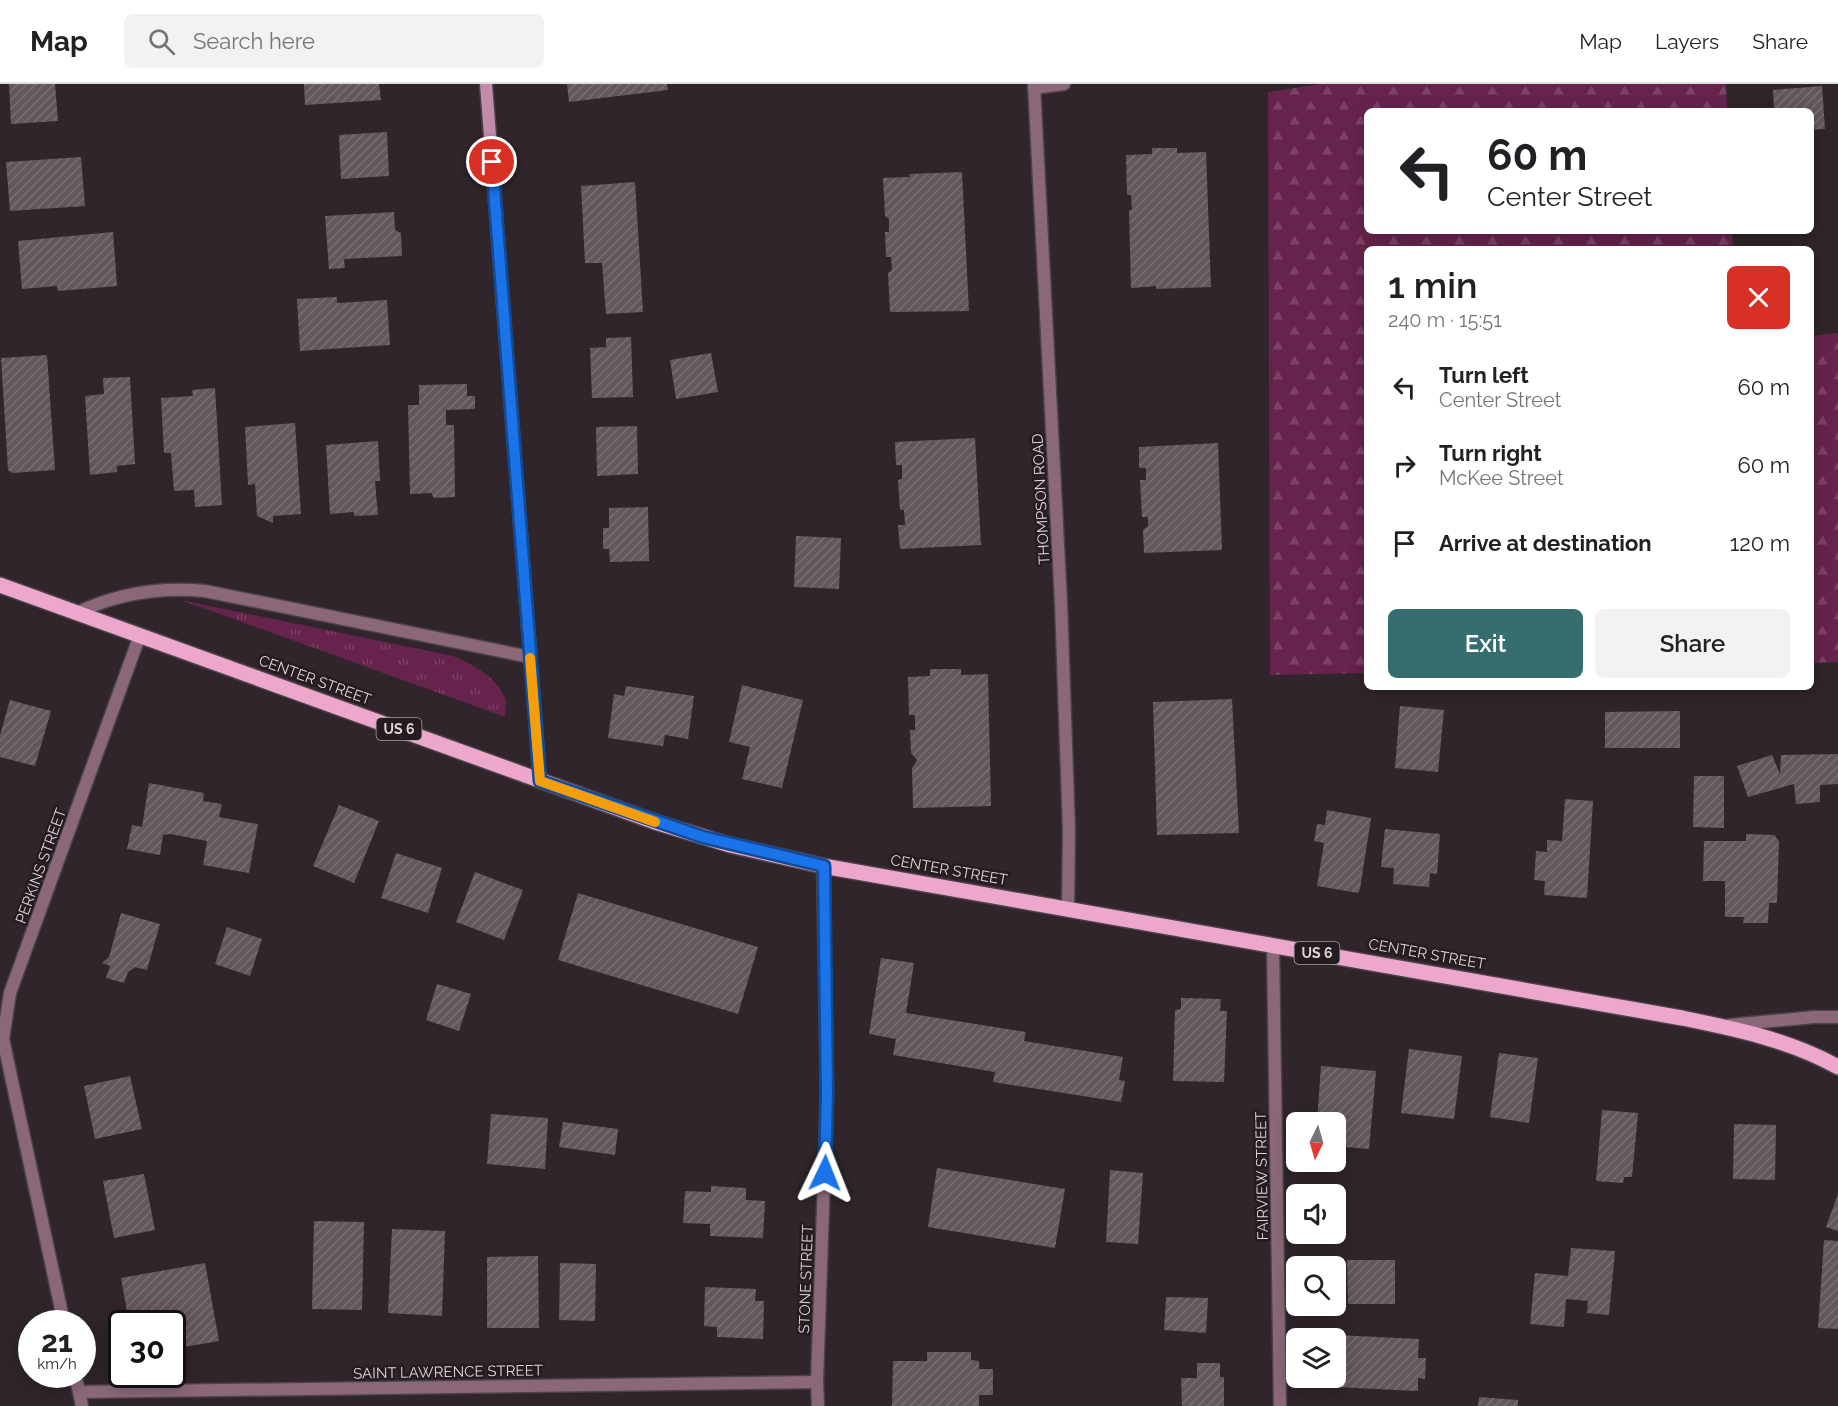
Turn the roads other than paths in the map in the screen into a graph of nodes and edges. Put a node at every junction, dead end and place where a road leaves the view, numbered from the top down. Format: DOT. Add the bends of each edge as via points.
graph roads {
  1 [pos="486,84"];
  2 [pos="1064,84"];
  3 [pos="1034,86"];
  4 [pos="0,585"];
  5 [pos="77,613"];
  6 [pos="140,635"];
  7 [pos="530,657"];
  8 [pos="540,781"];
  9 [pos="824,866"];
  10 [pos="1068,909"];
  11 [pos="1273,946"];
  12 [pos="1838,1017"];
  13 [pos="1722,1026"];
  14 [pos="1838,1067"];
  15 [pos="61,1310"];
  16 [pos="817,1382"];
  17 [pos="78,1388"];
  18 [pos="79,1392"];
  19 [pos="82,1406"];
  20 [pos="818,1406"];
  21 [pos="1281,1406"];
  1 -- 7 [label="main road"];
  2 -- 3 [label="street, THOMPSON ROAD"];
  3 -- 10 [label="street, THOMPSON ROAD" via="1061,603"];
  4 -- 5 [label="main road, CENTER STREET / US 6"];
  5 -- 6 [label="main road, CENTER STREET / US 6"];
  5 -- 7 [label="street" via="142,592 205,591"];
  6 -- 8 [label="main road, CENTER STREET / US 6"];
  6 -- 15 [label="street, PERKINS STREET" via="10,993 3,1039"];
  7 -- 8 [label="main road"];
  8 -- 9 [label="main road, CENTER STREET / US 6" via="703,837"];
  9 -- 10 [label="main road, CENTER STREET / US 6"];
  9 -- 16 [label="street, STONE STREET" via="827,1092"];
  10 -- 11 [label="main road, CENTER STREET / US 6"];
  11 -- 13 [label="main road, CENTER STREET / US 6"];
  11 -- 21 [label="street, FAIRVIEW STREET"];
  12 -- 13 [label="street"];
  13 -- 14 [label="main road, CENTER STREET / US 6" via="1780,1041"];
  16 -- 18 [label="street, SAINT LAWRENCE STREET"];
  16 -- 20 [label="street, STONE STREET"];
  17 -- 18 [label="street"];
  18 -- 19 [label="street"];
}
